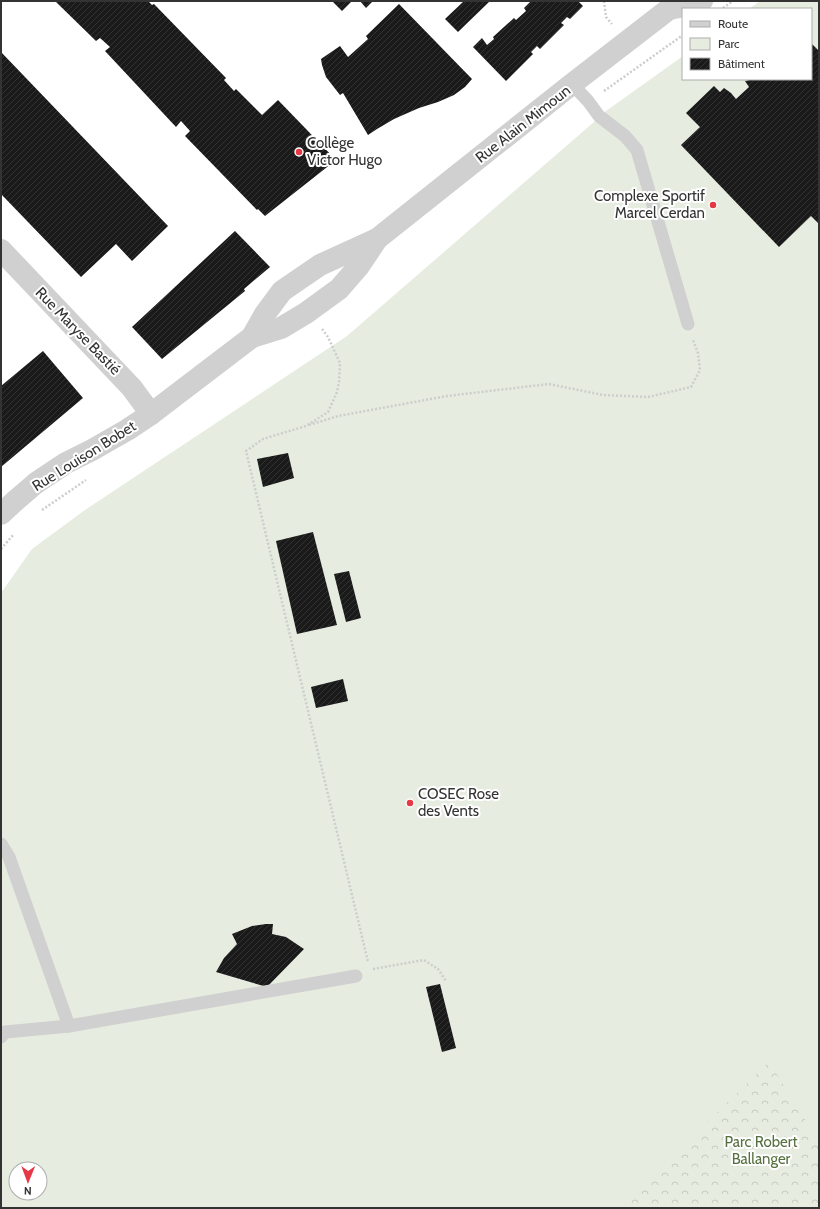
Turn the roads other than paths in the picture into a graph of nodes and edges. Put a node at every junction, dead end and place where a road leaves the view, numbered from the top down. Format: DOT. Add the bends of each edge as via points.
graph roads {
  1 [pos="702,1"];
  2 [pos="671,5"];
  3 [pos="572,84"];
  4 [pos="378,239"];
  5 [pos="1,250"];
  6 [pos="688,324"];
  7 [pos="252,337"];
  8 [pos="151,414"];
  9 [pos="1,514"];
  10 [pos="1,844"];
  11 [pos="356,976"];
  12 [pos="69,1026"];
  13 [pos="1,1036"];
  1 -- 2 [label="street, Rue Alain Mimoun" via="695,4"];
  2 -- 3 [label="street, Rue Alain Mimoun"];
  3 -- 4 [label="street, Rue Alain Mimoun"];
  3 -- 6 [label="lane" via="599,116 626,136 637,150"];
  4 -- 7 [label="street, Rue Alain Mimoun" via="339,289 281,328"];
  4 -- 7 [label="street, Rue Alain Mimoun" via="320,265 282,291"];
  5 -- 8 [label="street, Rue Maryse Bastié" via="132,388"];
  7 -- 8 [label="street, Rue Alain Mimoun"];
  8 -- 9 [label="street, Rue Louison Bobet" via="66,463 36,483"];
  10 -- 12 [label="lane" via="9,857"];
  11 -- 12 [label="lane"];
  12 -- 13 [label="lane" via="5,1032"];
}
